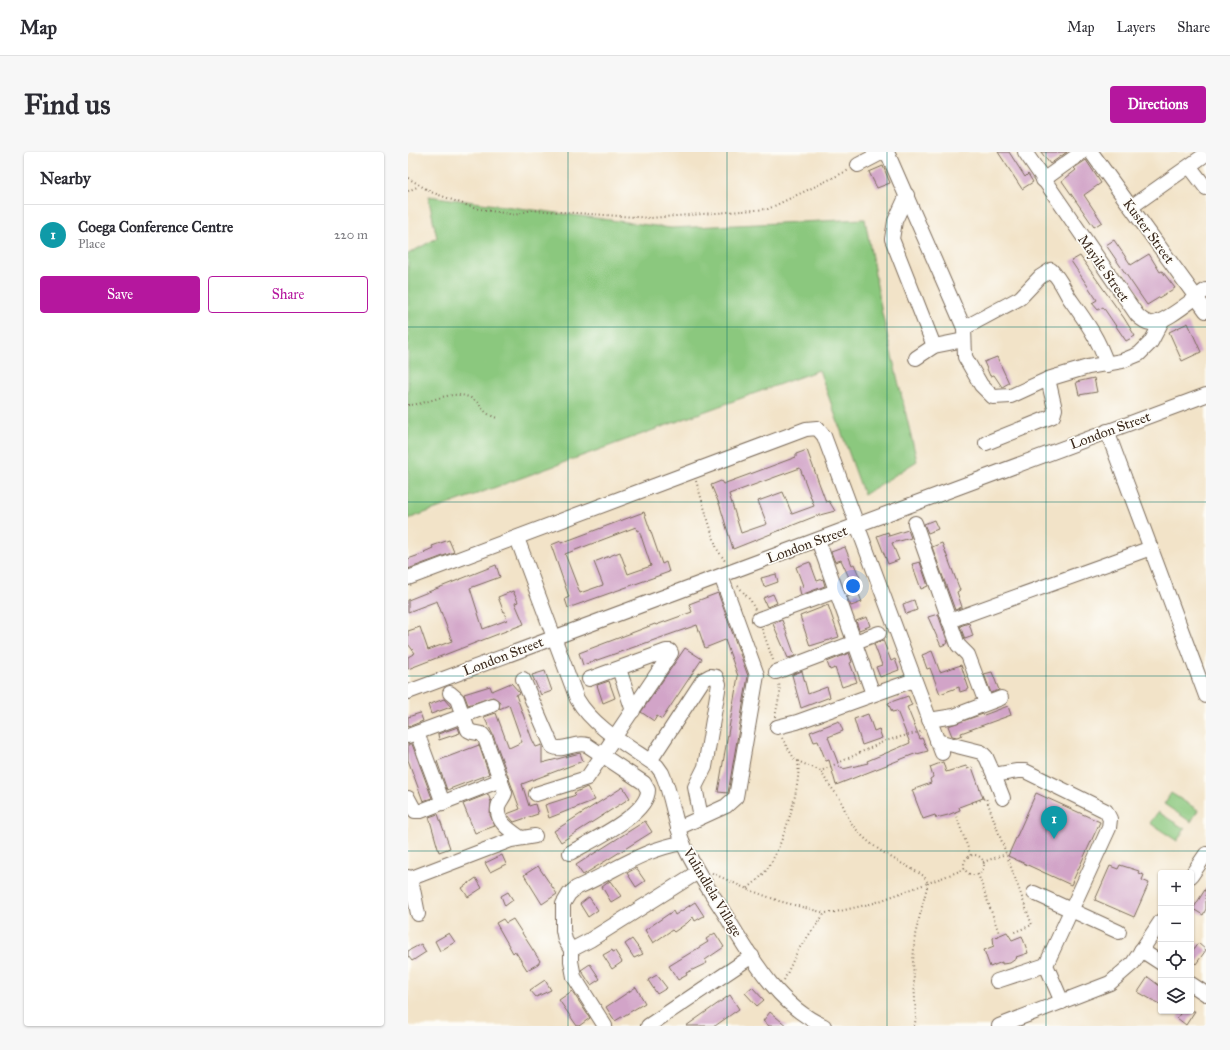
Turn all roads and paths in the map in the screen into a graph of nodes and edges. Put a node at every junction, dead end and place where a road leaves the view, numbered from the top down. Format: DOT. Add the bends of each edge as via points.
graph roads {
  1 [pos="883,152"];
  2 [pos="887,152"];
  3 [pos="1025,152"];
  4 [pos="1082,152"];
  5 [pos="1091,152"];
  6 [pos="1206,154"];
  7 [pos="858,166"];
  8 [pos="1190,167"];
  9 [pos="408,178"];
  10 [pos="1043,180"];
  11 [pos="417,187"];
  12 [pos="1206,188"];
  13 [pos="408,191"];
  14 [pos="907,195"];
  15 [pos="1131,207"];
  16 [pos="1201,293"];
  17 [pos="1206,311"];
  18 [pos="1162,321"];
  19 [pos="964,334"];
  20 [pos="934,346"];
  21 [pos="916,358"];
  22 [pos="1107,364"];
  23 [pos="1048,379"];
  24 [pos="1206,395"];
  25 [pos="408,405"];
  26 [pos="498,418"];
  27 [pos="1107,431"];
  28 [pos="986,443"];
  29 [pos="915,523"];
  30 [pos="857,526"];
  31 [pos="517,538"];
  32 [pos="818,540"];
  33 [pos="1151,548"];
  34 [pos="721,576"];
  35 [pos="408,578"];
  36 [pos="836,591"];
  37 [pos="759,619"];
  38 [pos="949,621"];
  39 [pos="879,633"];
  40 [pos="553,638"];
  41 [pos="854,643"];
  42 [pos="620,668"];
  43 [pos="776,672"];
  44 [pos="589,679"];
  45 [pos="523,680"];
  46 [pos="914,680"];
  47 [pos="408,692"];
  48 [pos="450,692"];
  49 [pos="873,694"];
  50 [pos="1206,696"];
  51 [pos="1001,698"];
  52 [pos="986,703"];
  53 [pos="492,705"];
  54 [pos="633,711"];
  55 [pos="462,716"];
  56 [pos="929,720"];
  57 [pos="777,727"];
  58 [pos="412,735"];
  59 [pos="616,736"];
  60 [pos="602,755"];
  61 [pos="650,761"];
  62 [pos="798,761"];
  63 [pos="821,771"];
  64 [pos="994,775"];
  65 [pos="501,780"];
  66 [pos="536,794"];
  67 [pos="408,798"];
  68 [pos="1003,798"];
  69 [pos="443,803"];
  70 [pos="972,803"];
  71 [pos="955,813"];
  72 [pos="701,817"];
  73 [pos="678,828"];
  74 [pos="535,836"];
  75 [pos="521,838"];
  76 [pos="683,843"];
  77 [pos="570,853"];
  78 [pos="1006,854"];
  79 [pos="1206,854"];
  80 [pos="971,856"];
  81 [pos="983,862"];
  82 [pos="965,869"];
  83 [pos="698,872"];
  84 [pos="1198,873"];
  85 [pos="978,874"];
  86 [pos="408,878"];
  87 [pos="928,883"];
  88 [pos="747,889"];
  89 [pos="1034,893"];
  90 [pos="1072,909"];
  91 [pos="825,913"];
  92 [pos="418,914"];
  93 [pos="1158,925"];
  94 [pos="1119,932"];
  95 [pos="999,933"];
  96 [pos="1012,933"];
  97 [pos="572,950"];
  98 [pos="1141,950"];
  99 [pos="752,956"];
  100 [pos="1158,961"];
  101 [pos="1046,965"];
  102 [pos="998,981"];
  103 [pos="1194,986"];
  104 [pos="777,990"];
  105 [pos="1206,994"];
  106 [pos="1062,1002"];
  107 [pos="808,1023"];
  108 [pos="605,1026"];
  109 [pos="648,1026"];
  110 [pos="824,1026"];
  111 [pos="914,1026"];
  112 [pos="999,1026"];
  1 -- 7 [label="street"];
  2 -- 14 [label="street"];
  3 -- 10 [label="street, Mayile Street"];
  4 -- 10 [label="street"];
  5 -- 15 [label="street, Kuster Street"];
  6 -- 8 [label="street"];
  7 -- 9 [label="path" via="768,209 650,218 531,210 515,215 474,208 431,192"];
  8 -- 12 [label="street"];
  8 -- 15 [label="street"];
  10 -- 18 [label="street, Mayile Street" via="1137,316 1149,323"];
  11 -- 13 [label="path"];
  14 -- 19 [label="street"];
  14 -- 20 [label="street" via="895,221 892,239"];
  15 -- 16 [label="street, Kuster Street"];
  16 -- 17 [label="street, Kuster Street"];
  16 -- 18 [label="street"];
  18 -- 22 [label="street" via="1150,342 1139,354"];
  19 -- 20 [label="street"];
  19 -- 22 [label="street" via="1020,298 1040,277 1051,270 1060,279 1069,297 1087,321 1101,346"];
  19 -- 23 [label="street" via="965,357 981,385 992,397 1011,396"];
  20 -- 21 [label="street"];
  22 -- 23 [label="street"];
  23 -- 28 [label="street" via="1055,409 1054,416"];
  24 -- 27 [label="street, London Street"];
  25 -- 26 [label="path" via="450,395 463,395 480,405 486,414"];
  27 -- 30 [label="street, London Street"];
  27 -- 33 [label="street"];
  29 -- 38 [label="street"];
  30 -- 31 [label="street" via="824,436 820,430 814,428"];
  30 -- 32 [label="street, London Street"];
  30 -- 46 [label="street"];
  31 -- 35 [label="street"];
  31 -- 40 [label="street, Vulindlela Village"];
  32 -- 34 [label="street, London Street"];
  32 -- 36 [label="street"];
  33 -- 38 [label="street"];
  33 -- 50 [label="street"];
  34 -- 40 [label="street, London Street"];
  34 -- 72 [label="street" via="757,679 736,797 726,806"];
  36 -- 37 [label="street"];
  36 -- 41 [label="street"];
  38 -- 52 [label="street" via="958,645 968,655"];
  39 -- 41 [label="street"];
  40 -- 47 [label="street, London Street"];
  40 -- 59 [label="street, Vulindlela Village" via="582,708"];
  41 -- 43 [label="street"];
  41 -- 49 [label="street"];
  42 -- 44 [label="street"];
  42 -- 54 [label="street"];
  42 -- 54 [label="street" via="666,651 671,653"];
  45 -- 60 [label="street" via="552,746 561,749 583,744"];
  46 -- 49 [label="street"];
  46 -- 56 [label="street"];
  48 -- 55 [label="street" via="457,699"];
  49 -- 57 [label="street"];
  51 -- 52 [label="street"];
  52 -- 56 [label="street" via="954,716"];
  53 -- 55 [label="street"];
  54 -- 59 [label="street"];
  55 -- 58 [label="street"];
  55 -- 65 [label="street" via="470,732 484,735"];
  56 -- 64 [label="street" via="940,747 981,752"];
  58 -- 69 [label="street"];
  59 -- 60 [label="street"];
  59 -- 61 [label="street, Vulindlela Village"];
  60 -- 66 [label="street" via="584,780"];
  60 -- 77 [label="street" via="644,783 648,795 633,816"];
  61 -- 72 [label="street" via="703,680 710,676 716,677 719,684 709,752 695,787"];
  61 -- 73 [label="street, Vulindlela Village" via="657,766 665,780"];
  62 -- 88 [label="path" via="798,780 785,828 766,870"];
  63 -- 87 [label="path" via="861,835 874,847 924,876"];
  64 -- 68 [label="street"];
  64 -- 90 [label="street" via="1025,771 1106,811 1110,819 1109,828"];
  65 -- 69 [label="street"];
  65 -- 75 [label="street" via="505,793 498,807 499,816 506,827"];
  67 -- 69 [label="street" via="417,812"];
  70 -- 78 [label="path" via="986,798"];
  71 -- 80 [label="path"];
  72 -- 73 [label="street"];
  73 -- 76 [label="street, Vulindlela Village"];
  74 -- 75 [label="street"];
  75 -- 86 [label="street"];
  76 -- 83 [label="street, Vulindlela Village"];
  76 -- 97 [label="street" via="634,857 573,890 563,904 562,920 565,940"];
  78 -- 81 [label="path"];
  78 -- 96 [label="path" via="1032,924"];
  79 -- 84 [label="street"];
  80 -- 81 [label="path" via="976,856"];
  80 -- 82 [label="path" via="967,859"];
  81 -- 85 [label="path" via="982,871"];
  82 -- 85 [label="path" via="968,873"];
  82 -- 87 [label="path"];
  83 -- 88 [label="path" via="716,873 732,884"];
  83 -- 97 [label="street"];
  83 -- 99 [label="street, Vulindlela Village"];
  85 -- 95 [label="path"];
  86 -- 92 [label="street"];
  87 -- 91 [label="path" via="874,903"];
  87 -- 111 [label="path" via="915,936"];
  88 -- 91 [label="path" via="779,901"];
  89 -- 90 [label="street"];
  90 -- 94 [label="street"];
  90 -- 101 [label="street"];
  91 -- 104 [label="path" via="798,950"];
  93 -- 98 [label="street"];
  97 -- 108 [label="street" via="574,977"];
  98 -- 100 [label="street"];
  98 -- 106 [label="street" via="1126,971 1110,983"];
  99 -- 104 [label="street, Vulindlela Village"];
  99 -- 109 [label="street"];
  101 -- 102 [label="street"];
  101 -- 106 [label="street"];
  103 -- 105 [label="street"];
  104 -- 107 [label="street, Vulindlela Village"];
  106 -- 112 [label="street"];
  107 -- 110 [label="street, Vulindlela Village"];
}
